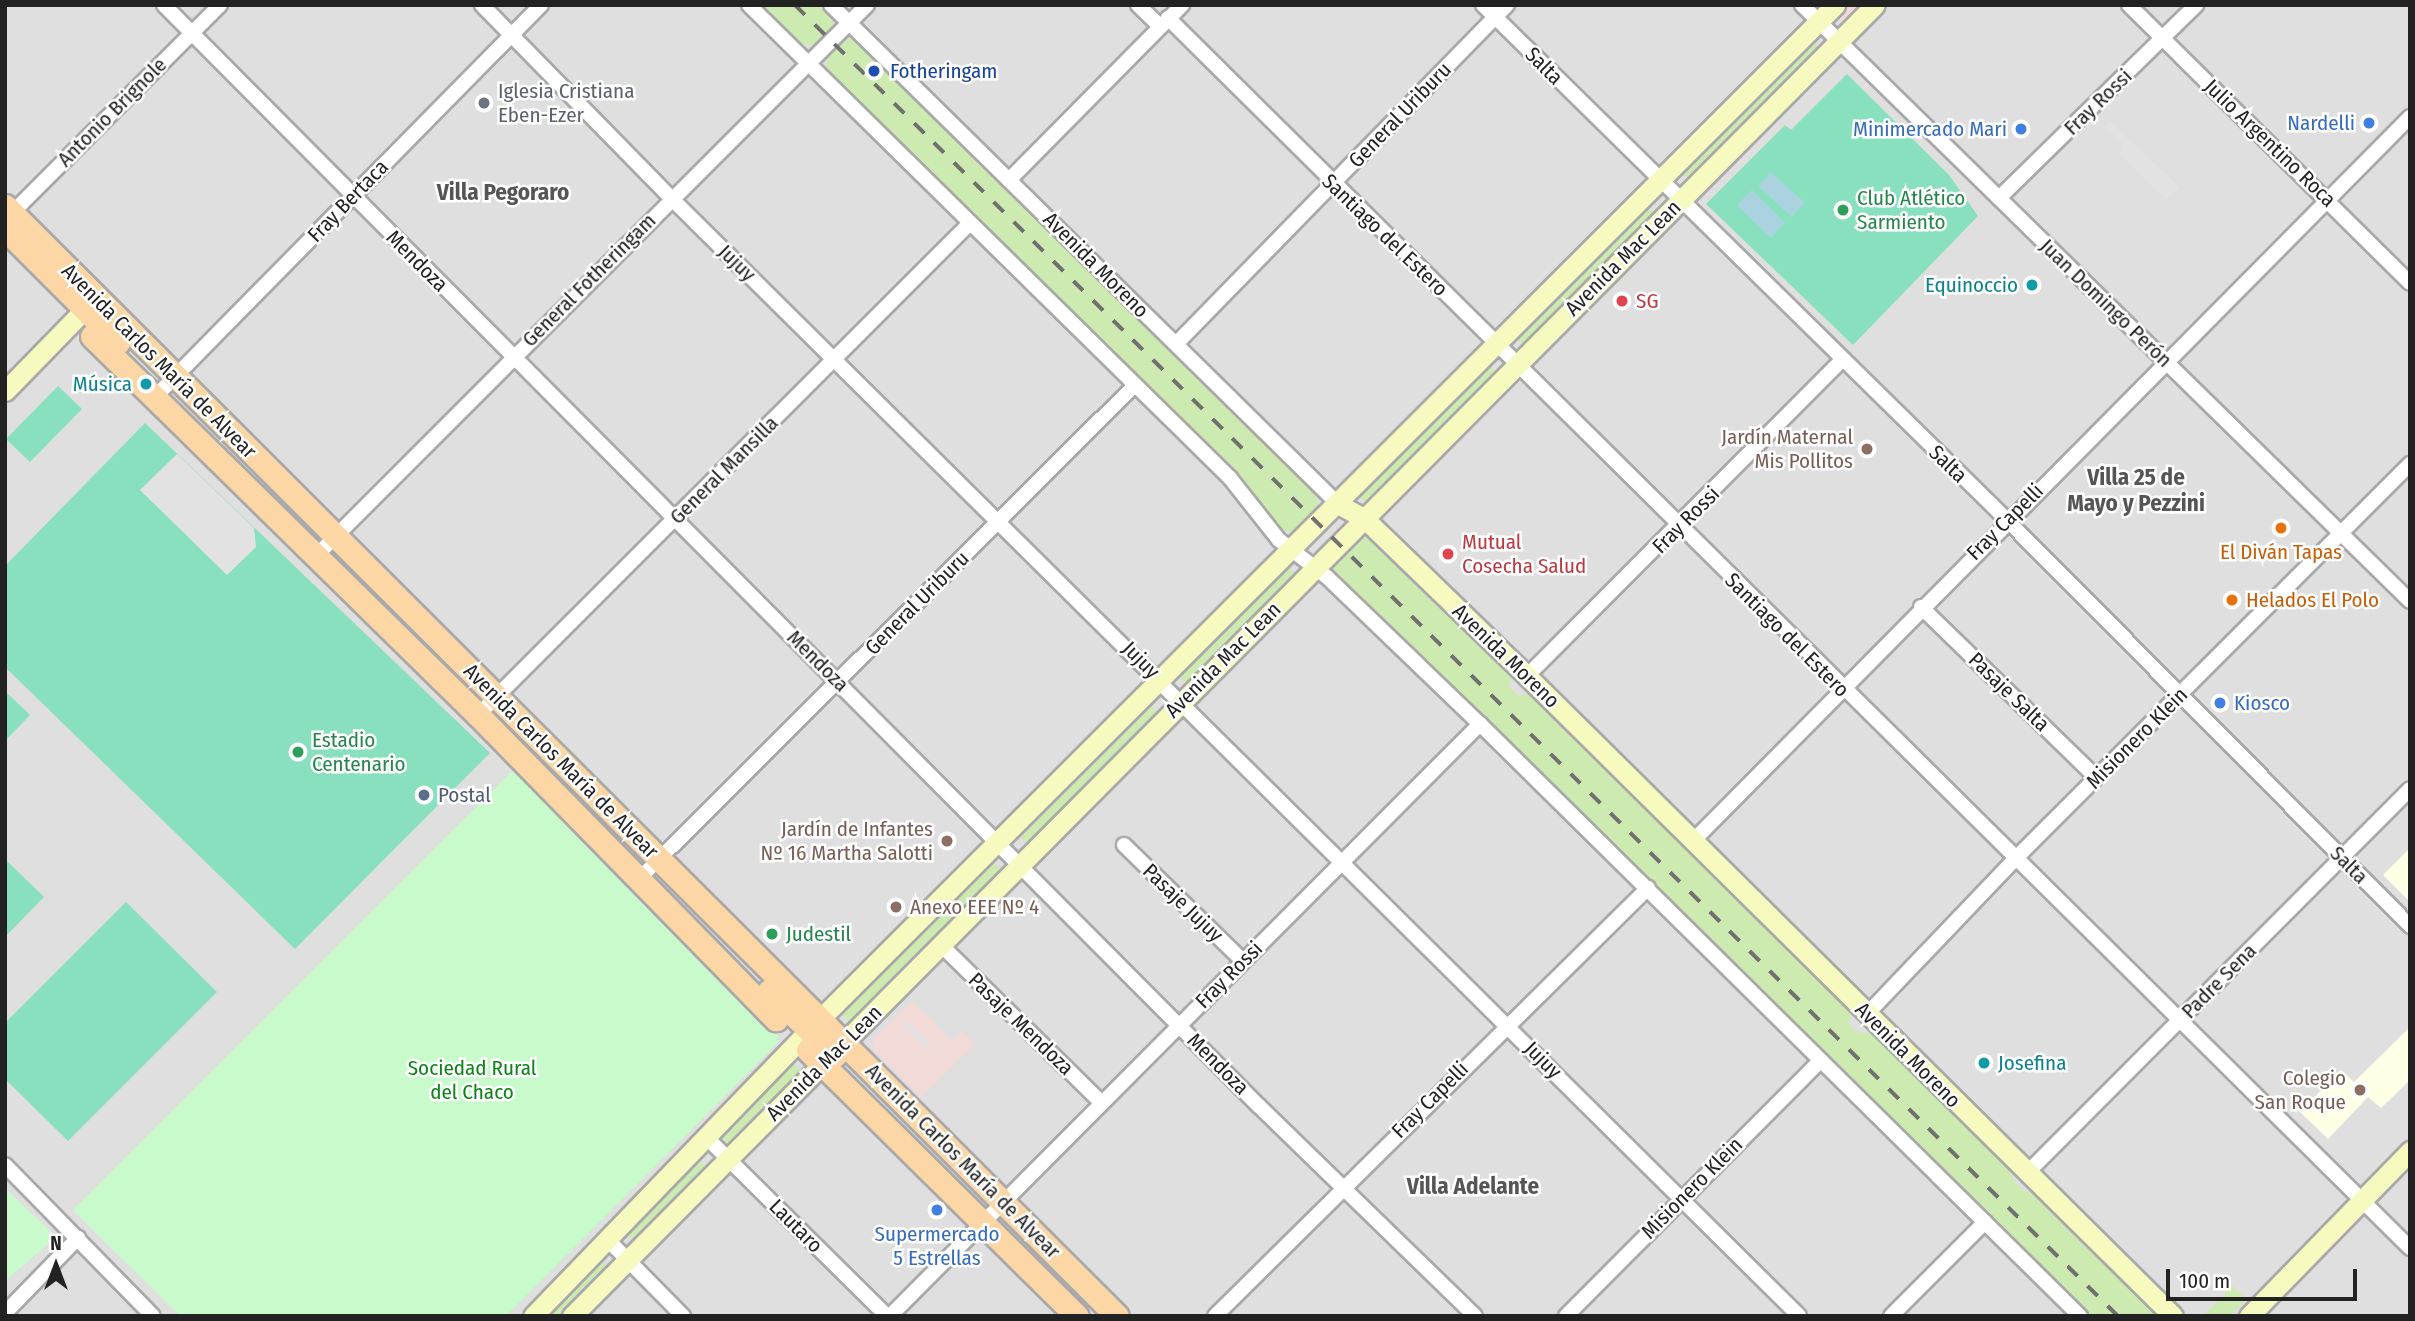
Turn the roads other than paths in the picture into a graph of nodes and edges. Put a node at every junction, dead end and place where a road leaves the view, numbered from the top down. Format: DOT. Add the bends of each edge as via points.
graph roads {
  1 [pos="163,5"];
  2 [pos="220,5"];
  3 [pos="482,5"];
  4 [pos="541,5"];
  5 [pos="749,5"];
  6 [pos="831,5"];
  7 [pos="867,5"];
  8 [pos="1138,5"];
  9 [pos="1182,5"];
  10 [pos="1483,5"];
  11 [pos="1507,5"];
  12 [pos="1802,5"];
  13 [pos="1835,5"];
  14 [pos="1875,5"];
  15 [pos="2129,5"];
  16 [pos="2196,5"];
  17 [pos="1495,17"];
  18 [pos="1164,22"];
  19 [pos="1819,22"];
  20 [pos="849,23"];
  21 [pos="191,33"];
  22 [pos="512,34"];
  23 [pos="2162,39"];
  24 [pos="1839,42"];
  25 [pos="810,64"];
  26 [pos="2410,117"];
  27 [pos="1658,179"];
  28 [pos="1009,180"];
  29 [pos="1333,184"];
  30 [pos="352,195"];
  31 [pos="671,198"];
  32 [pos="1999,198"];
  33 [pos="2328,199"];
  34 [pos="1680,200"];
  35 [pos="7,217"];
  36 [pos="970,223"];
  37 [pos="5,250"];
  38 [pos="2410,283"];
  39 [pos="80,314"];
  40 [pos="1495,342"];
  41 [pos="1175,344"];
  42 [pos="513,357"];
  43 [pos="836,360"];
  44 [pos="1842,360"];
  45 [pos="2165,361"];
  46 [pos="1516,364"];
  47 [pos="1135,385"];
  48 [pos="165,388"];
  49 [pos="5,391"];
  50 [pos="2410,464"];
  51 [pos="1338,504"];
  52 [pos="674,519"];
  53 [pos="1365,519"];
  54 [pos="1000,520"];
  55 [pos="2007,520"];
  56 [pos="1679,527"];
  57 [pos="2343,533"];
  58 [pos="324,547"];
  59 [pos="1289,550"];
  60 [pos="1313,570"];
  61 [pos="2410,601"];
  62 [pos="1921,607"];
  63 [pos="1527,676"];
  64 [pos="1160,679"];
  65 [pos="838,681"];
  66 [pos="1841,688"];
  67 [pos="2179,695"];
  68 [pos="1182,700"];
  69 [pos="487,707"];
  70 [pos="1480,724"];
  71 [pos="2096,778"];
  72 [pos="2410,789"];
  73 [pos="999,841"];
  74 [pos="1693,841"];
  75 [pos="1124,845"];
  76 [pos="2342,858"];
  77 [pos="2015,859"];
  78 [pos="1343,862"];
  79 [pos="1021,863"];
  80 [pos="649,869"];
  81 [pos="1648,888"];
  82 [pos="2410,926"];
  83 [pos="941,945"];
  84 [pos="1242,961"];
  85 [pos="1867,1014"];
  86 [pos="2179,1020"];
  87 [pos="1507,1023"];
  88 [pos="1180,1026"];
  89 [pos="809,1031"];
  90 [pos="834,1054"];
  91 [pos="1820,1061"];
  92 [pos="1101,1102"];
  93 [pos="705,1136"];
  94 [pos="2410,1151"];
  95 [pos="727,1158"];
  96 [pos="5,1165"];
  97 [pos="2027,1173"];
  98 [pos="1343,1187"];
  99 [pos="1681,1198"];
  100 [pos="2361,1200"];
  101 [pos="994,1211"];
  102 [pos="1985,1222"];
  103 [pos="78,1238"];
  104 [pos="608,1240"];
  105 [pos="2410,1248"];
  106 [pos="626,1258"];
  107 [pos="5,1313"];
  108 [pos="153,1316"];
  109 [pos="533,1316"];
  110 [pos="572,1316"];
  111 [pos="683,1316"];
  112 [pos="888,1316"];
  113 [pos="1077,1316"];
  114 [pos="1098,1316"];
  115 [pos="1117,1316"];
  116 [pos="1215,1316"];
  117 [pos="1475,1316"];
  118 [pos="1566,1316"];
  119 [pos="1799,1316"];
  120 [pos="1891,1316"];
  121 [pos="2080,1316"];
  122 [pos="2173,1316"];
  123 [pos="2249,1316"];
  1 -- 21 [label="street, Mendoza"];
  2 -- 21 [label="street, Antonio Brignole"];
  3 -- 22 [label="street, Jujuy"];
  4 -- 22 [label="street, Fray Bertaca"];
  5 -- 25 [label="street"];
  6 -- 20 [label="street, Avenida Moreno"];
  7 -- 20 [label="street, General Fotheringam"];
  8 -- 18 [label="street, Santiago del Estero"];
  9 -- 18 [label="street"];
  10 -- 17 [label="street, Salta"];
  11 -- 17 [label="street, General Uriburu"];
  12 -- 19 [label="street, Juan Domingo Perón"];
  13 -- 19 [label="main road, Avenida Mac Lean"];
  14 -- 24 [label="main road, Avenida Mac Lean"];
  15 -- 23 [label="street, Julio Argentino Roca"];
  16 -- 23 [label="street, Fray Rossi"];
  17 -- 27 [label="street, Salta"];
  17 -- 29 [label="street, General Uriburu"];
  18 -- 28 [label="street"];
  18 -- 29 [label="street, Santiago del Estero"];
  19 -- 24 [label="street, Juan Domingo Perón"];
  19 -- 27 [label="main road, Avenida Mac Lean"];
  20 -- 25 [label="street, General Fotheringam"];
  20 -- 28 [label="street, Avenida Moreno"];
  21 -- 30 [label="street, Mendoza"];
  21 -- 35 [label="street, Antonio Brignole"];
  22 -- 30 [label="street, Fray Bertaca"];
  22 -- 31 [label="street, Jujuy"];
  23 -- 32 [label="street, Fray Rossi"];
  23 -- 33 [label="street, Julio Argentino Roca"];
  24 -- 32 [label="street, Juan Domingo Perón"];
  24 -- 34 [label="main road, Avenida Mac Lean"];
  25 -- 31 [label="street, General Fotheringam"];
  25 -- 36 [label="street"];
  26 -- 33 [label="street, Fray Capelli"];
  27 -- 34 [label="street, Salta"];
  27 -- 40 [label="main road, Avenida Mac Lean"];
  28 -- 41 [label="street, Avenida Moreno"];
  29 -- 40 [label="street, Santiago del Estero"];
  29 -- 41 [label="street, General Uriburu"];
  30 -- 42 [label="street, Mendoza"];
  30 -- 48 [label="street, Fray Bertaca"];
  31 -- 42 [label="street, General Fotheringam"];
  31 -- 43 [label="street, Jujuy"];
  32 -- 45 [label="street, Juan Domingo Perón"];
  33 -- 38 [label="street, Julio Argentino Roca"];
  33 -- 45 [label="street, Fray Capelli"];
  34 -- 44 [label="street, Salta"];
  34 -- 46 [label="main road, Avenida Mac Lean"];
  35 -- 39 [label="main road, Avenida Carlos María de Alvear"];
  35 -- 48 [label="main road, Avenida Carlos María de Alvear"];
  36 -- 43 [label="street, General Mansilla"];
  36 -- 47 [label="street"];
  37 -- 39 [label="main road, Avenida Carlos María de Alvear"];
  39 -- 48 [label="main road, Avenida Carlos María de Alvear"];
  39 -- 49 [label="main road"];
  40 -- 46 [label="street, Santiago del Estero"];
  40 -- 51 [label="main road, Avenida Mac Lean"];
  41 -- 51 [label="street, Avenida Moreno"];
  42 -- 52 [label="street, Mendoza"];
  42 -- 58 [label="street, General Fotheringam"];
  43 -- 52 [label="street, General Mansilla"];
  43 -- 54 [label="street, Jujuy"];
  44 -- 55 [label="street, Salta"];
  44 -- 56 [label="street, Fray Rossi"];
  45 -- 55 [label="street, Fray Capelli"];
  45 -- 57 [label="street, Juan Domingo Perón"];
  46 -- 53 [label="main road, Avenida Mac Lean"];
  46 -- 56 [label="street, Santiago del Estero"];
  47 -- 54 [label="street, General Uriburu"];
  47 -- 59 [label="street" via="1230,478"];
  48 -- 58 [label="main road, Avenida Carlos María de Alvear"];
  50 -- 57 [label="street, Misionero Klein"];
  51 -- 53 [label="main road, Avenida Moreno"];
  51 -- 59 [label="main road, Avenida Mac Lean"];
  52 -- 65 [label="street, Mendoza"];
  52 -- 69 [label="street, General Mansilla"];
  53 -- 60 [label="main road, Avenida Mac Lean"];
  53 -- 63 [label="main road, Avenida Moreno"];
  54 -- 64 [label="street, Jujuy"];
  54 -- 65 [label="street, General Uriburu"];
  55 -- 62 [label="street, Fray Capelli"];
  55 -- 67 [label="street, Salta"];
  56 -- 63 [label="street, Fray Rossi"];
  56 -- 66 [label="street, Santiago del Estero"];
  57 -- 61 [label="street, Juan Domingo Perón"];
  57 -- 67 [label="street, Misionero Klein"];
  58 -- 69 [label="main road, Avenida Carlos María de Alvear"];
  59 -- 60 [label="street"];
  59 -- 64 [label="main road, Avenida Mac Lean"];
  60 -- 68 [label="main road, Avenida Mac Lean"];
  60 -- 70 [label="street" via="1327,578"];
  62 -- 66 [label="street, Fray Capelli"];
  62 -- 71 [label="street, Pasaje Salta"];
  63 -- 74 [label="main road, Avenida Moreno"];
  64 -- 68 [label="street, Jujuy"];
  64 -- 73 [label="main road, Avenida Mac Lean"];
  65 -- 73 [label="street, Mendoza"];
  65 -- 80 [label="street, General Uriburu"];
  66 -- 74 [label="street, Fray Capelli"];
  66 -- 77 [label="street, Santiago del Estero"];
  67 -- 71 [label="street, Misionero Klein"];
  67 -- 76 [label="street, Salta"];
  68 -- 78 [label="street, Jujuy"];
  68 -- 79 [label="main road, Avenida Mac Lean"];
  69 -- 80 [label="main road, Avenida Carlos María de Alvear"];
  70 -- 78 [label="street, Fray Rossi"];
  70 -- 81 [label="street"];
  71 -- 77 [label="street, Misionero Klein"];
  72 -- 76 [label="street, Padre Sena"];
  73 -- 79 [label="street, Mendoza"];
  73 -- 89 [label="main road, Avenida Mac Lean"];
  74 -- 85 [label="main road, Avenida Moreno"];
  75 -- 84 [label="street, Pasaje Jujuy"];
  76 -- 82 [label="street, Salta"];
  76 -- 86 [label="street, Padre Sena"];
  77 -- 85 [label="street, Misionero Klein"];
  77 -- 86 [label="street, Santiago del Estero"];
  78 -- 84 [label="street, Fray Rossi"];
  78 -- 87 [label="street, Jujuy"];
  79 -- 83 [label="main road, Avenida Mac Lean"];
  79 -- 88 [label="street, Mendoza"];
  80 -- 89 [label="main road, Avenida Carlos María de Alvear"];
  81 -- 87 [label="street, Fray Capelli"];
  81 -- 91 [label="street"];
  83 -- 90 [label="main road, Avenida Mac Lean"];
  83 -- 92 [label="street, Pasaje Mendoza"];
  84 -- 88 [label="street, Fray Rossi"];
  85 -- 97 [label="main road, Avenida Moreno"];
  86 -- 97 [label="street, Padre Sena"];
  86 -- 100 [label="street, Santiago del Estero"];
  87 -- 98 [label="street, Fray Capelli"];
  87 -- 99 [label="street, Jujuy"];
  88 -- 92 [label="street, Fray Rossi"];
  88 -- 98 [label="street, Mendoza"];
  89 -- 90 [label="main road, Avenida Carlos María de Alvear"];
  89 -- 93 [label="main road, Avenida Mac Lean"];
  90 -- 95 [label="main road, Avenida Mac Lean"];
  90 -- 101 [label="main road, Avenida Carlos María de Alvear"];
  91 -- 99 [label="street, Misionero Klein"];
  91 -- 102 [label="street"];
  92 -- 101 [label="street, Fray Rossi"];
  93 -- 95 [label="street, Lautaro"];
  93 -- 104 [label="main road, Avenida Mac Lean"];
  94 -- 100 [label="main road"];
  95 -- 106 [label="main road, Avenida Mac Lean"];
  95 -- 112 [label="street, Lautaro"];
  96 -- 103 [label="street"];
  97 -- 122 [label="main road, Avenida Moreno"];
  98 -- 116 [label="street, Fray Capelli"];
  98 -- 117 [label="street, Mendoza"];
  99 -- 118 [label="street, Misionero Klein"];
  99 -- 119 [label="street, Jujuy"];
  100 -- 105 [label="street, Santiago del Estero"];
  100 -- 123 [label="main road"];
  101 -- 112 [label="street, Fray Rossi"];
  101 -- 113 [label="main road, Avenida Carlos María de Alvear"];
  101 -- 114 [label="main road, Avenida Carlos María de Alvear"];
  101 -- 115 [label="main road, Avenida Carlos María de Alvear"];
  102 -- 120 [label="street"];
  102 -- 121 [label="street"];
  103 -- 107 [label="street"];
  103 -- 108 [label="street"];
  104 -- 106 [label="street"];
  104 -- 109 [label="main road, Avenida Mac Lean"];
  106 -- 110 [label="main road, Avenida Mac Lean"];
  106 -- 111 [label="street"];
}
